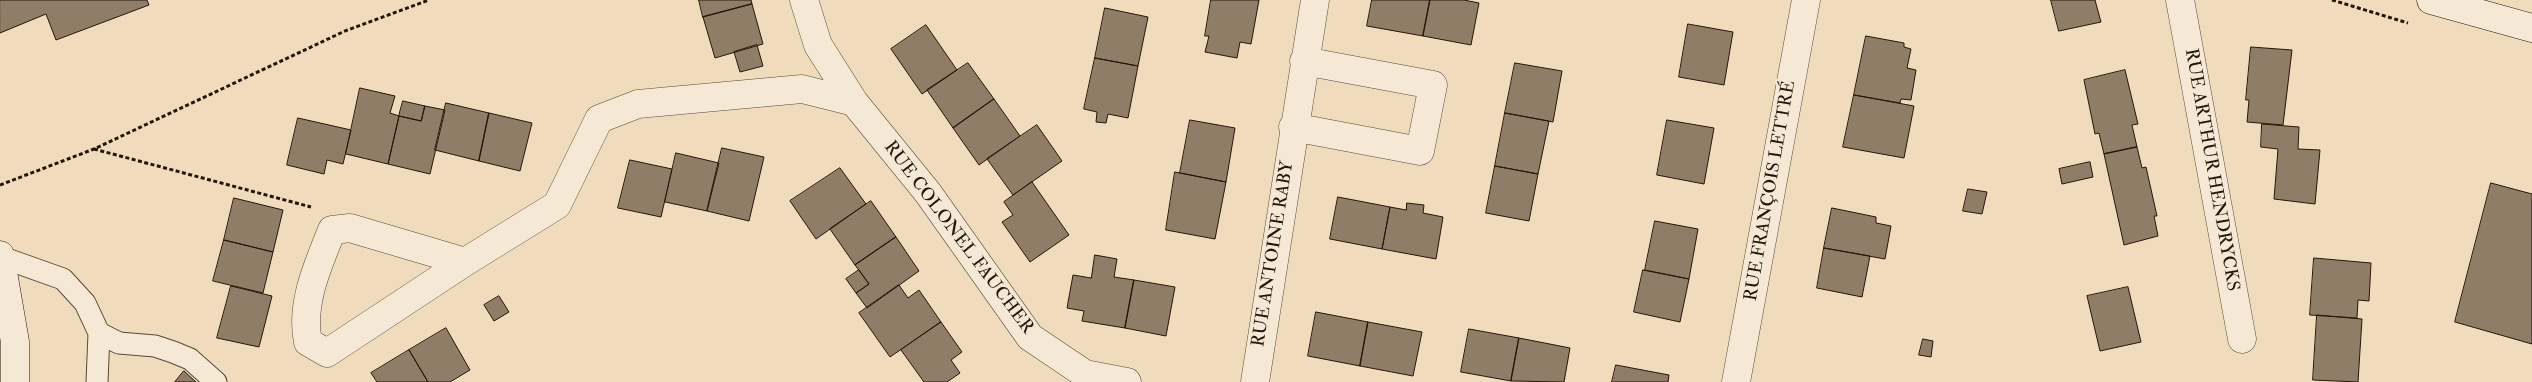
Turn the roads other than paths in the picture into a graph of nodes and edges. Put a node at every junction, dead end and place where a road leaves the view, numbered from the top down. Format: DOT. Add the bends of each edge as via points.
graph roads {
  1 [pos="804,0"];
  2 [pos="1315,0"];
  3 [pos="1806,0"];
  4 [pos="2180,0"];
  5 [pos="2431,0"];
  6 [pos="2532,28"];
  7 [pos="1304,60"];
  8 [pos="854,102"];
  9 [pos="1294,127"];
  10 [pos="0,256"];
  11 [pos="465,262"];
  12 [pos="99,333"];
  13 [pos="2242,339"];
  14 [pos="15,382"];
  15 [pos="97,382"];
  16 [pos="216,382"];
  17 [pos="1127,382"];
  18 [pos="1255,382"];
  19 [pos="1736,382"];
  1 -- 8 [label="street, RUE COLONEL FAUCHER" via="818,45"];
  2 -- 7 [label="street, RUE ANTOINE RABY"];
  3 -- 19 [label="street, RUE FRANÇOIS LETTRÉ"];
  4 -- 13 [label="street, RUE ARTHUR HENDRYCKS"];
  5 -- 6 [label="street"];
  7 -- 9 [label="street, RUE ANTOINE RABY"];
  7 -- 9 [label="street" via="1433,85 1420,151"];
  8 -- 11 [label="street" via="802,89 638,104 599,119 557,205"];
  8 -- 17 [label="street, RUE COLONEL FAUCHER" via="928,193 1030,337 1085,374"];
  9 -- 18 [label="street, RUE ANTOINE RABY"];
  10 -- 12 [label="lane" via="63,279 85,303"];
  10 -- 14 [label="street" via="15,342"];
  11 -- 11 [label="street" via="327,353 308,342 304,324 317,268 332,230 350,228"];
  12 -- 15 [label="lane"];
  12 -- 16 [label="lane" via="119,343 155,346 174,352 190,359"];
}
